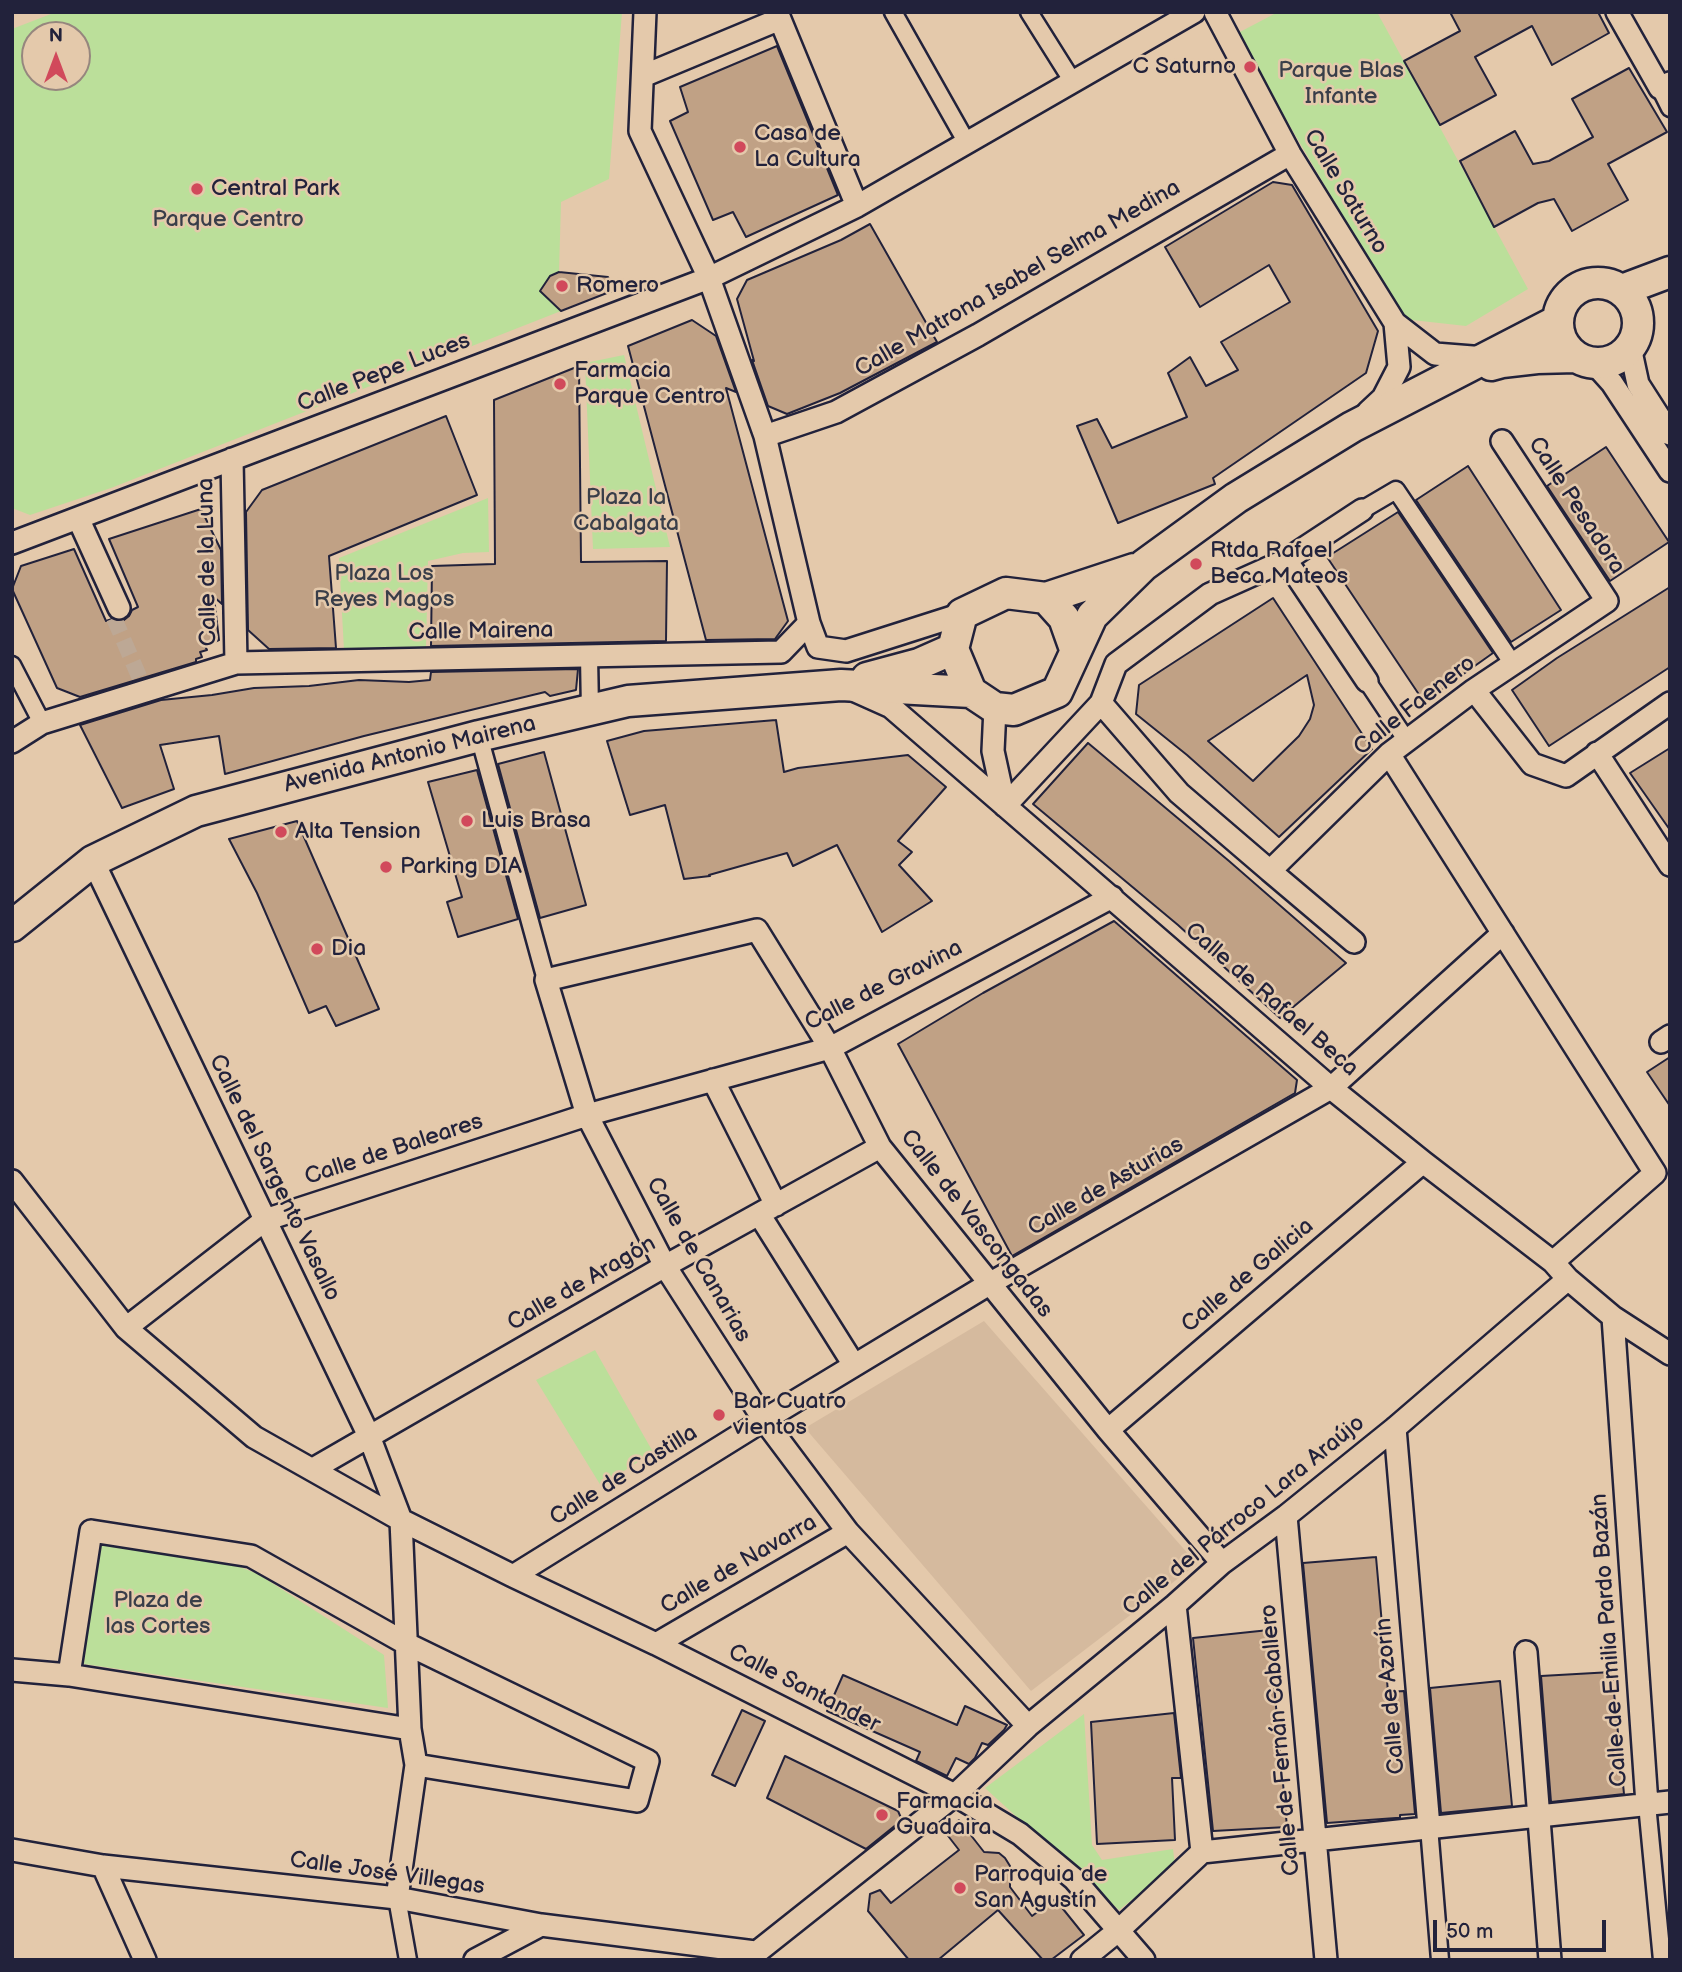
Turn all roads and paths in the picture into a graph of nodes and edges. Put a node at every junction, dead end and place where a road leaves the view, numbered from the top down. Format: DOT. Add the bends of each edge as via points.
graph roads {
  1 [pos="645,12"];
  2 [pos="892,12"];
  3 [pos="1029,12"];
  4 [pos="1194,12"];
  5 [pos="1215,12"];
  6 [pos="1617,12"];
  7 [pos="779,16"];
  8 [pos="643,76"];
  9 [pos="1073,82"];
  10 [pos="1665,85"];
  11 [pos="1670,107"];
  12 [pos="967,143"];
  13 [pos="1290,154"];
  14 [pos="857,206"];
  15 [pos="1670,272"];
  16 [pos="709,278"];
  17 [pos="1622,290"];
  18 [pos="1670,292"];
  19 [pos="1557,321"];
  20 [pos="1395,323"];
  21 [pos="1635,337"];
  22 [pos="1485,358"];
  23 [pos="1585,360"];
  24 [pos="1438,383"];
  25 [pos="1352,427"];
  26 [pos="1670,434"];
  27 [pos="765,436"];
  28 [pos="1502,441"];
  29 [pos="232,460"];
  30 [pos="1670,471"];
  31 [pos="1362,510"];
  32 [pos="78,518"];
  33 [pos="12,543"];
  34 [pos="1286,560"];
  35 [pos="1144,565"];
  36 [pos="1046,598"];
  37 [pos="1607,601"];
  38 [pos="117,613"];
  39 [pos="962,614"];
  40 [pos="809,623"];
  41 [pos="953,649"];
  42 [pos="1075,649"];
  43 [pos="589,656"];
  44 [pos="236,663"];
  45 [pos="12,664"];
  46 [pos="1513,664"];
  47 [pos="1367,681"];
  48 [pos="841,685"];
  49 [pos="1474,690"];
  50 [pos="983,700"];
  51 [pos="1101,703"];
  52 [pos="1670,703"];
  53 [pos="590,710"];
  54 [pos="41,723"];
  55 [pos="479,736"];
  56 [pos="12,741"];
  57 [pos="1406,741"];
  58 [pos="1597,753"];
  59 [pos="1389,754"];
  60 [pos="1005,806"];
  61 [pos="93,861"];
  62 [pos="1670,864"];
  63 [pos="1270,871"];
  64 [pos="1112,897"];
  65 [pos="12,926"];
  66 [pos="1503,933"];
  67 [pos="1354,942"];
  68 [pos="546,980"];
  69 [pos="830,1048"];
  70 [pos="712,1080"];
  71 [pos="1331,1088"];
  72 [pos="587,1115"];
  73 [pos="880,1147"];
  74 [pos="1423,1162"];
  75 [pos="12,1181"];
  76 [pos="768,1210"];
  77 [pos="265,1220"];
  78 [pos="1553,1262"];
  79 [pos="665,1266"];
  80 [pos="1568,1279"];
  81 [pos="989,1284"];
  82 [pos="1613,1317"];
  83 [pos="126,1328"];
  84 [pos="1670,1354"];
  85 [pos="855,1365"];
  86 [pos="764,1420"];
  87 [pos="1395,1428"];
  88 [pos="1108,1430"];
  89 [pos="369,1436"];
  90 [pos="313,1469"];
  91 [pos="1286,1516"];
  92 [pos="401,1520"];
  93 [pos="848,1532"];
  94 [pos="1222,1563"];
  95 [pos="513,1576"];
  96 [pos="1175,1605"];
  97 [pos="407,1644"];
  98 [pos="656,1644"];
  99 [pos="1526,1651"];
  100 [pos="12,1670"];
  101 [pos="69,1675"];
  102 [pos="1028,1726"];
  103 [pos="410,1729"];
  104 [pos="416,1765"];
  105 [pos="956,1795"];
  106 [pos="1670,1802"];
  107 [pos="1647,1804"];
  108 [pos="1539,1817"];
  109 [pos="1429,1827"];
  110 [pos="1317,1840"];
  111 [pos="12,1850"];
  112 [pos="1202,1852"];
  113 [pos="103,1866"];
  114 [pos="397,1898"];
  115 [pos="541,1925"];
  116 [pos="1119,1930"];
  117 [pos="749,1958"];
  118 [pos="145,1960"];
  119 [pos="408,1960"];
  120 [pos="475,1960"];
  121 [pos="1082,1960"];
  122 [pos="1144,1960"];
  123 [pos="1326,1960"];
  124 [pos="1440,1960"];
  125 [pos="1550,1960"];
  126 [pos="1662,1960"];
  1 -- 8 [label="street"];
  2 -- 12 [label="street"];
  3 -- 9 [label="street"];
  4 -- 9 [label="street, Calle Pepe Luces"];
  5 -- 13 [label="street, Calle Saturno"];
  6 -- 10 [label="street"];
  7 -- 8 [label="street"];
  7 -- 14 [label="street"];
  8 -- 16 [label="street" via="640,131"];
  9 -- 12 [label="street, Calle Pepe Luces"];
  10 -- 11 [label="street"];
  12 -- 14 [label="street, Calle Pepe Luces"];
  13 -- 20 [label="street, Calle Saturno"];
  13 -- 27 [label="street, Calle Matrona Isabel Selma Medina" via="836,412"];
  14 -- 16 [label="street, Calle Pepe Luces"];
  15 -- 17 [label="main road"];
  16 -- 27 [label="street"];
  16 -- 29 [label="street, Calle Pepe Luces"];
  17 -- 19 [label="main road" via="1602,282 1581,286 1564,300"];
  17 -- 21 [label="main road" via="1635,306"];
  18 -- 21 [label="main road" via="1659,300"];
  19 -- 22 [label="main road"];
  19 -- 23 [label="main road" via="1562,341"];
  20 -- 22 [label="street" via="1435,354"];
  20 -- 25 [label="street" via="1399,366 1384,398"];
  21 -- 23 [label="main road" via="1614,360"];
  21 -- 26 [label="street" via="1637,384"];
  22 -- 24 [label="main road"];
  23 -- 24 [label="main road" via="1502,362"];
  23 -- 30 [label="street" via="1612,383"];
  24 -- 25 [label="main road"];
  25 -- 35 [label="main road" via="1236,498"];
  27 -- 40 [label="street"];
  28 -- 37 [label="street, Calle Pesadora"];
  29 -- 32 [label="street, Calle Pepe Luces"];
  29 -- 44 [label="street, Calle de la Luna"];
  31 -- 34 [label="street"];
  31 -- 46 [label="street" via="1396,489"];
  32 -- 33 [label="street, Calle Pepe Luces"];
  32 -- 38 [label="street"];
  34 -- 47 [label="street"];
  34 -- 51 [label="street" via="1210,594 1116,664"];
  35 -- 36 [label="main road"];
  35 -- 42 [label="main road" via="1093,616"];
  36 -- 39 [label="main road" via="1006,593"];
  36 -- 42 [label="main road" via="1064,618"];
  37 -- 46 [label="street, Calle Faenero"];
  39 -- 40 [label="street" via="846,651 818,647"];
  39 -- 41 [label="main road"];
  40 -- 43 [label="street, Calle Mairena" via="780,652"];
  41 -- 48 [label="main road" via="919,664"];
  41 -- 50 [label="main road"];
  42 -- 50 [label="main road" via="1057,692 1014,710"];
  43 -- 44 [label="street, Calle Mairena"];
  43 -- 53 [label="street"];
  44 -- 54 [label="street, Calle Mairena" via="143,686"];
  45 -- 54 [label="street"];
  46 -- 49 [label="street, Calle Faenero"];
  47 -- 57 [label="street"];
  48 -- 50 [label="main road"];
  48 -- 53 [label="main road, Avenida Antonio Mairena" via="628,701"];
  48 -- 60 [label="street, Calle de Rafael Beca" via="891,707"];
  49 -- 57 [label="street, Calle Faenero"];
  49 -- 58 [label="street" via="1532,764 1566,776"];
  50 -- 60 [label="street"];
  51 -- 60 [label="street"];
  51 -- 63 [label="street" via="1179,793"];
  52 -- 58 [label="street"];
  53 -- 55 [label="main road, Avenida Antonio Mairena"];
  54 -- 56 [label="street, Calle Mairena"];
  55 -- 61 [label="main road, Avenida Antonio Mairena" via="196,811"];
  55 -- 68 [label="street, Calle de Canarias"];
  57 -- 59 [label="street, Calle Faenero"];
  58 -- 62 [label="street"];
  59 -- 63 [label="street, Calle Faenero"];
  59 -- 66 [label="street"];
  60 -- 64 [label="street, Calle de Rafael Beca"];
  61 -- 65 [label="main road, Avenida Antonio Mairena"];
  61 -- 77 [label="street, Calle del Sargento Vasallo"];
  63 -- 67 [label="street"];
  64 -- 69 [label="street, Calle de Gravina"];
  64 -- 71 [label="street, Calle de Rafael Beca"];
  66 -- 71 [label="street, Calle de Asturias"];
  66 -- 78 [label="street" via="1655,1173"];
  68 -- 69 [label="street, Calle de Vascongadas" via="757,930"];
  68 -- 72 [label="street, Calle de Canarias"];
  69 -- 70 [label="street, Calle de Gravina"];
  69 -- 73 [label="street, Calle de Vascongadas"];
  70 -- 72 [label="street, Calle de Gravina"];
  70 -- 76 [label="street"];
  71 -- 74 [label="street, Calle de Rafael Beca"];
  71 -- 81 [label="street, Calle de Asturias"];
  72 -- 77 [label="street, Calle de Baleares"];
  72 -- 79 [label="street, Calle de Canarias"];
  73 -- 76 [label="street, Calle de Aragón"];
  73 -- 81 [label="street, Calle de Vascongadas"];
  74 -- 78 [label="street, Calle de Rafael Beca"];
  74 -- 88 [label="street, Calle de Galicia"];
  75 -- 83 [label="street, Calle Santander"];
  76 -- 79 [label="street, Calle de Aragón"];
  76 -- 85 [label="street"];
  77 -- 83 [label="street, Calle de Baleares"];
  77 -- 89 [label="street, Calle del Sargento Vasallo"];
  78 -- 80 [label="street, Calle de Rafael Beca"];
  79 -- 86 [label="street, Calle de Canarias"];
  79 -- 89 [label="street, Calle de Aragón"];
  80 -- 82 [label="street, Calle de Rafael Beca"];
  80 -- 87 [label="street, Calle del Párroco Lara Araújo"];
  81 -- 85 [label="street, Calle de Asturias"];
  81 -- 88 [label="street, Calle de Vascongadas"];
  82 -- 84 [label="street, Calle de Rafael Beca"];
  82 -- 107 [label="street, Calle de Emilia Pardo Bazán"];
  83 -- 90 [label="street, Calle Santander" via="254,1437"];
  85 -- 86 [label="street, Calle de Asturias"];
  86 -- 93 [label="street, Calle de Canarias"];
  86 -- 95 [label="street, Calle de Castilla"];
  87 -- 91 [label="street, Calle del Párroco Lara Araújo"];
  87 -- 109 [label="street, Calle de Azorín"];
  88 -- 94 [label="street, Calle de Vascongadas"];
  89 -- 90 [label="street, Calle de Aragón"];
  89 -- 92 [label="street, Calle del Sargento Vasallo"];
  90 -- 92 [label="street, Calle Santander"];
  91 -- 94 [label="street, Calle del Párroco Lara Araújo"];
  91 -- 110 [label="street, Calle de Fernán Caballero"];
  92 -- 95 [label="street, Calle Santander"];
  92 -- 97 [label="street, Calle del Sargento Vasallo"];
  93 -- 98 [label="street, Calle de Navarra"];
  93 -- 102 [label="street, Calle de Canarias"];
  94 -- 96 [label="street, Calle del Párroco Lara Araújo"];
  95 -- 98 [label="street, Calle Santander"];
  96 -- 102 [label="street, Calle del Párroco Lara Araújo"];
  96 -- 112 [label="street"];
  97 -- 101 [label="street" via="251,1556 91,1531"];
  97 -- 103 [label="street, Calle del Sargento Vasallo"];
  97 -- 104 [label="street" via="648,1761 637,1801"];
  98 -- 105 [label="street, Calle Santander"];
  99 -- 108 [label="street"];
  100 -- 101 [label="street"];
  101 -- 103 [label="street"];
  102 -- 105 [label="street, Calle del Párroco Lara Araújo"];
  103 -- 104 [label="street, Calle del Sargento Vasallo"];
  104 -- 114 [label="street, Calle del Sargento Vasallo"];
  105 -- 116 [label="street, Calle Santander" via="1020,1833 1074,1879"];
  105 -- 117 [label="street, Calle del Párroco Lara Araújo"];
  106 -- 107 [label="street"];
  107 -- 108 [label="street"];
  107 -- 126 [label="street, Calle de Emilia Pardo Bazán"];
  108 -- 109 [label="street"];
  108 -- 125 [label="street"];
  109 -- 110 [label="street"];
  109 -- 124 [label="street, Calle de Azorín"];
  110 -- 112 [label="street"];
  110 -- 123 [label="street, Calle de Fernán Caballero"];
  111 -- 113 [label="street, Calle José Villegas"];
  112 -- 116 [label="street"];
  113 -- 114 [label="street, Calle José Villegas"];
  113 -- 118 [label="street"];
  114 -- 115 [label="street, Calle José Villegas"];
  114 -- 119 [label="street"];
  115 -- 117 [label="street, Calle José Villegas"];
  115 -- 120 [label="street"];
  116 -- 121 [label="street"];
  116 -- 122 [label="street, Calle Santander"];
}
